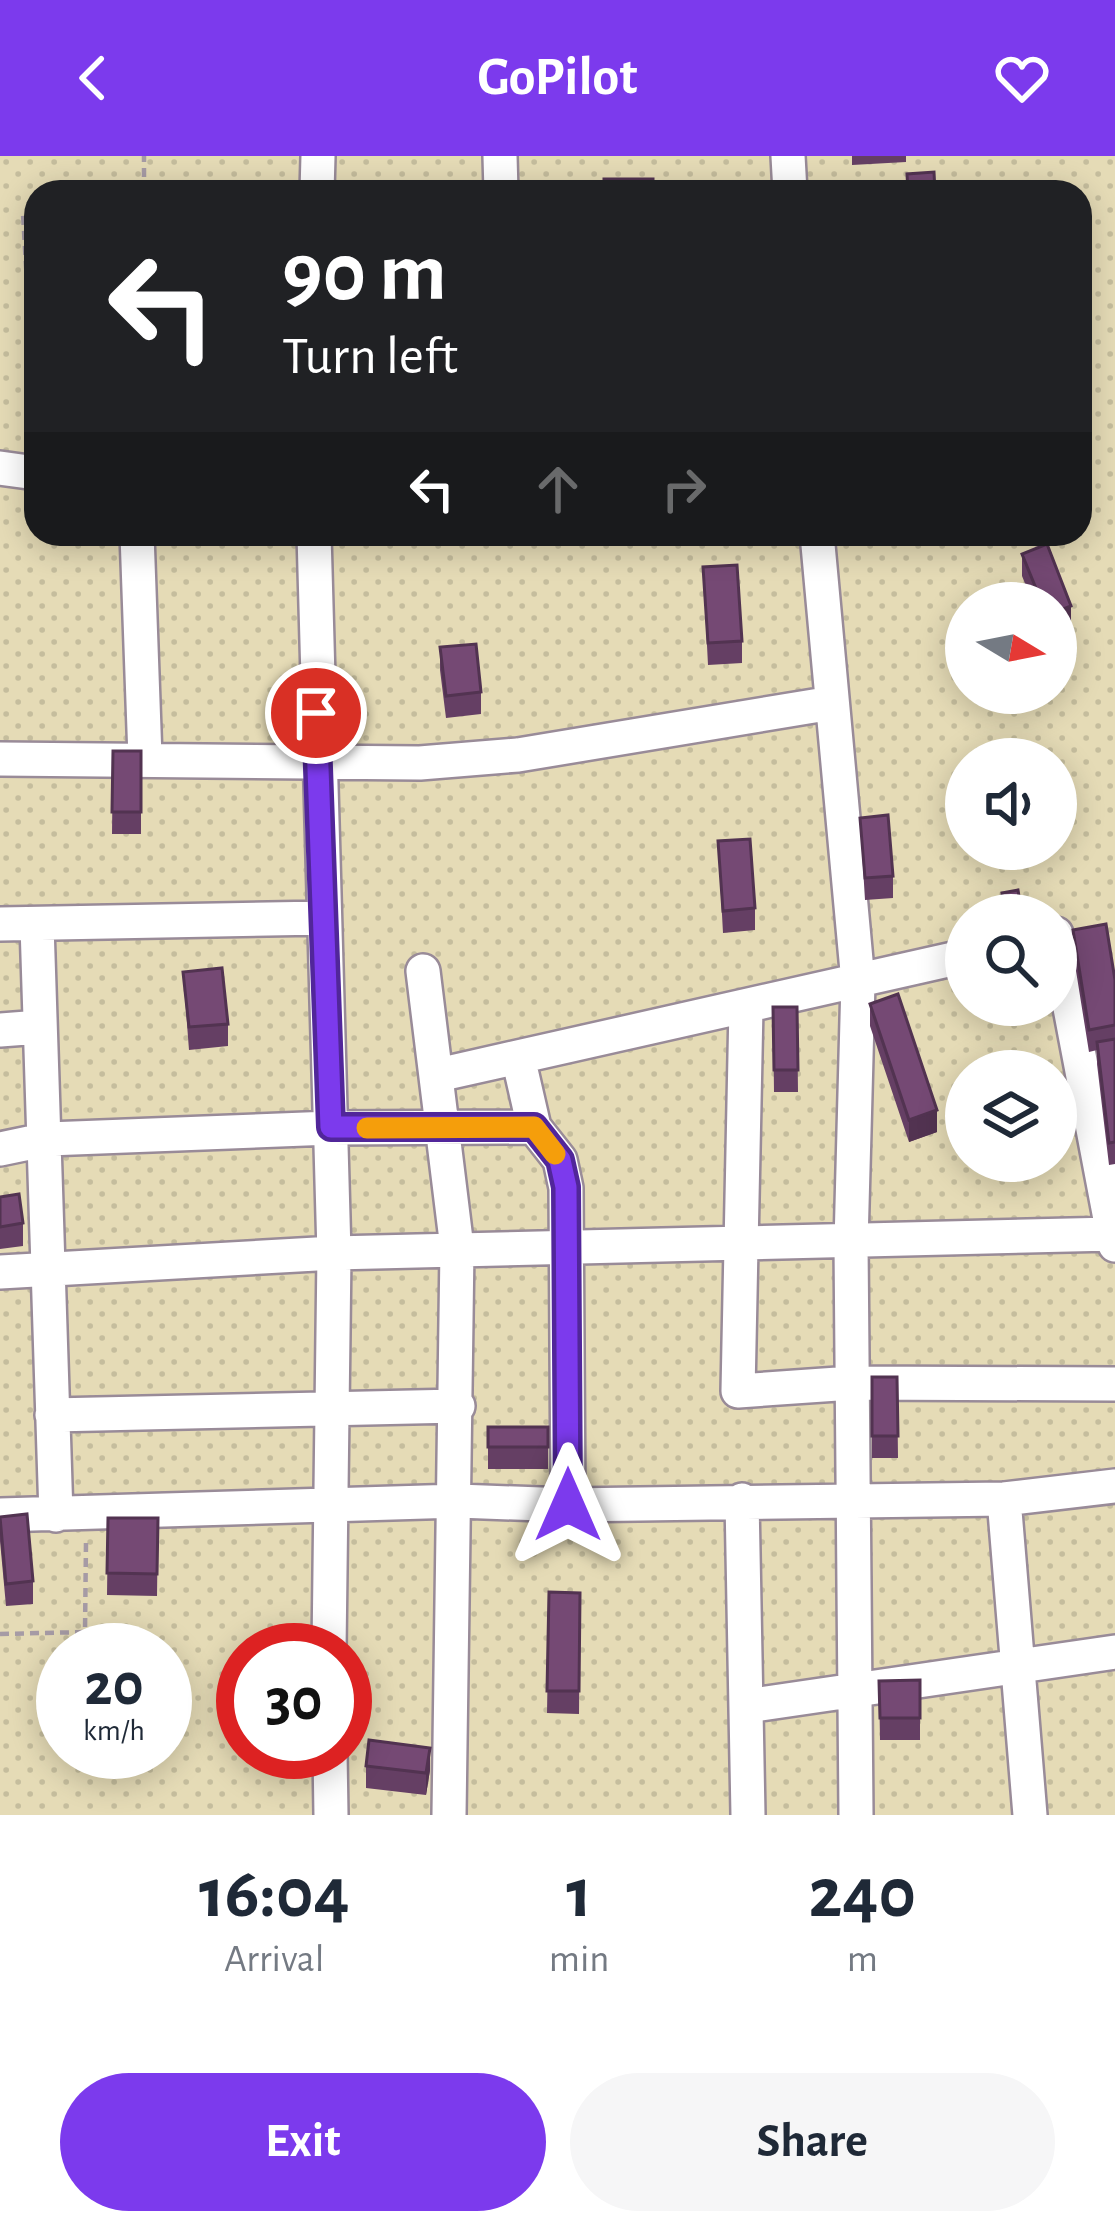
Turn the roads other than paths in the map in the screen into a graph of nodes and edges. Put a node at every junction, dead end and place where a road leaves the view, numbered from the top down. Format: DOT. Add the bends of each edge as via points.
graph roads {
  1 [pos="137,546"];
  2 [pos="314,546"];
  3 [pos="818,546"];
  4 [pos="832,703"];
  5 [pos="145,758"];
  6 [pos="316,758"];
  7 [pos="0,759"];
  8 [pos="322,919"];
  9 [pos="0,924"];
  10 [pos="37,925"];
  11 [pos="945,961"];
  12 [pos="423,971"];
  13 [pos="858,982"];
  14 [pos="746,1006"];
  15 [pos="1075,1026"];
  16 [pos="40,1027"];
  17 [pos="0,1030"];
  18 [pos="518,1057"];
  19 [pos="438,1075"];
  20 [pos="331,1127"];
  21 [pos="534,1127"];
  22 [pos="444,1128"];
  23 [pos="48,1139"];
  24 [pos="0,1149"];
  25 [pos="1108,1188"];
  26 [pos="1114,1239"];
  27 [pos="851,1243"];
  28 [pos="741,1246"];
  29 [pos="458,1249"];
  30 [pos="569,1249"];
  31 [pos="334,1252"];
  32 [pos="50,1269"];
  33 [pos="0,1272"];
  34 [pos="852,1383"];
  35 [pos="1115,1384"];
  36 [pos="458,1406"];
  37 [pos="334,1409"];
  38 [pos="52,1415"];
  39 [pos="1115,1486"];
  40 [pos="1004,1499"];
  41 [pos="742,1500"];
  42 [pos="458,1501"];
  43 [pos="857,1503"];
  44 [pos="568,1505"];
  45 [pos="334,1508"];
  46 [pos="71,1514"];
  47 [pos="0,1515"];
  48 [pos="330,1623"];
  49 [pos="1115,1652"];
  50 [pos="1016,1666"];
  51 [pos="853,1691"];
  52 [pos="747,1706"];
  53 [pos="330,1779"];
  54 [pos="331,1815"];
  55 [pos="449,1815"];
  56 [pos="748,1815"];
  57 [pos="856,1815"];
  58 [pos="1030,1815"];
  1 -- 5 [label="street"];
  2 -- 6 [label="street"];
  3 -- 4 [label="street"];
  4 -- 6 [label="street" via="518,755 420,763"];
  4 -- 13 [label="street"];
  5 -- 6 [label="street"];
  5 -- 7 [label="street"];
  6 -- 8 [label="street"];
  8 -- 10 [label="street"];
  8 -- 20 [label="street"];
  9 -- 10 [label="street"];
  10 -- 16 [label="street"];
  11 -- 13 [label="street"];
  12 -- 19 [label="street"];
  13 -- 14 [label="street"];
  13 -- 27 [label="street"];
  14 -- 18 [label="street"];
  14 -- 28 [label="street"];
  15 -- 25 [label="street"];
  16 -- 17 [label="street"];
  16 -- 23 [label="street"];
  18 -- 19 [label="street"];
  18 -- 21 [label="street"];
  19 -- 22 [label="street"];
  20 -- 22 [label="street"];
  20 -- 23 [label="street"];
  20 -- 31 [label="street"];
  21 -- 22 [label="street"];
  21 -- 30 [label="street" via="560,1160"];
  22 -- 29 [label="street"];
  23 -- 24 [label="street"];
  23 -- 32 [label="street"];
  25 -- 26 [label="street"];
  26 -- 27 [label="street"];
  27 -- 28 [label="street"];
  27 -- 34 [label="street"];
  28 -- 30 [label="street"];
  28 -- 34 [label="street" via="738,1390"];
  29 -- 30 [label="street"];
  29 -- 31 [label="street"];
  29 -- 36 [label="street"];
  30 -- 44 [label="street"];
  31 -- 32 [label="street"];
  31 -- 37 [label="street"];
  32 -- 33 [label="street"];
  32 -- 38 [label="street"];
  34 -- 35 [label="street"];
  34 -- 43 [label="street"];
  36 -- 37 [label="street"];
  36 -- 42 [label="street"];
  37 -- 38 [label="street"];
  37 -- 45 [label="street"];
  38 -- 46 [label="street"];
  39 -- 40 [label="street"];
  40 -- 43 [label="street"];
  40 -- 50 [label="street"];
  41 -- 43 [label="street"];
  41 -- 44 [label="street"];
  41 -- 52 [label="street"];
  42 -- 44 [label="street"];
  42 -- 45 [label="street"];
  42 -- 55 [label="street"];
  43 -- 51 [label="street"];
  45 -- 46 [label="street"];
  45 -- 48 [label="street"];
  46 -- 47 [label="street"];
  49 -- 50 [label="street"];
  50 -- 51 [label="street"];
  50 -- 58 [label="street"];
  51 -- 52 [label="street"];
  51 -- 57 [label="street"];
  52 -- 56 [label="street"];
  53 -- 54 [label="street"];
}
